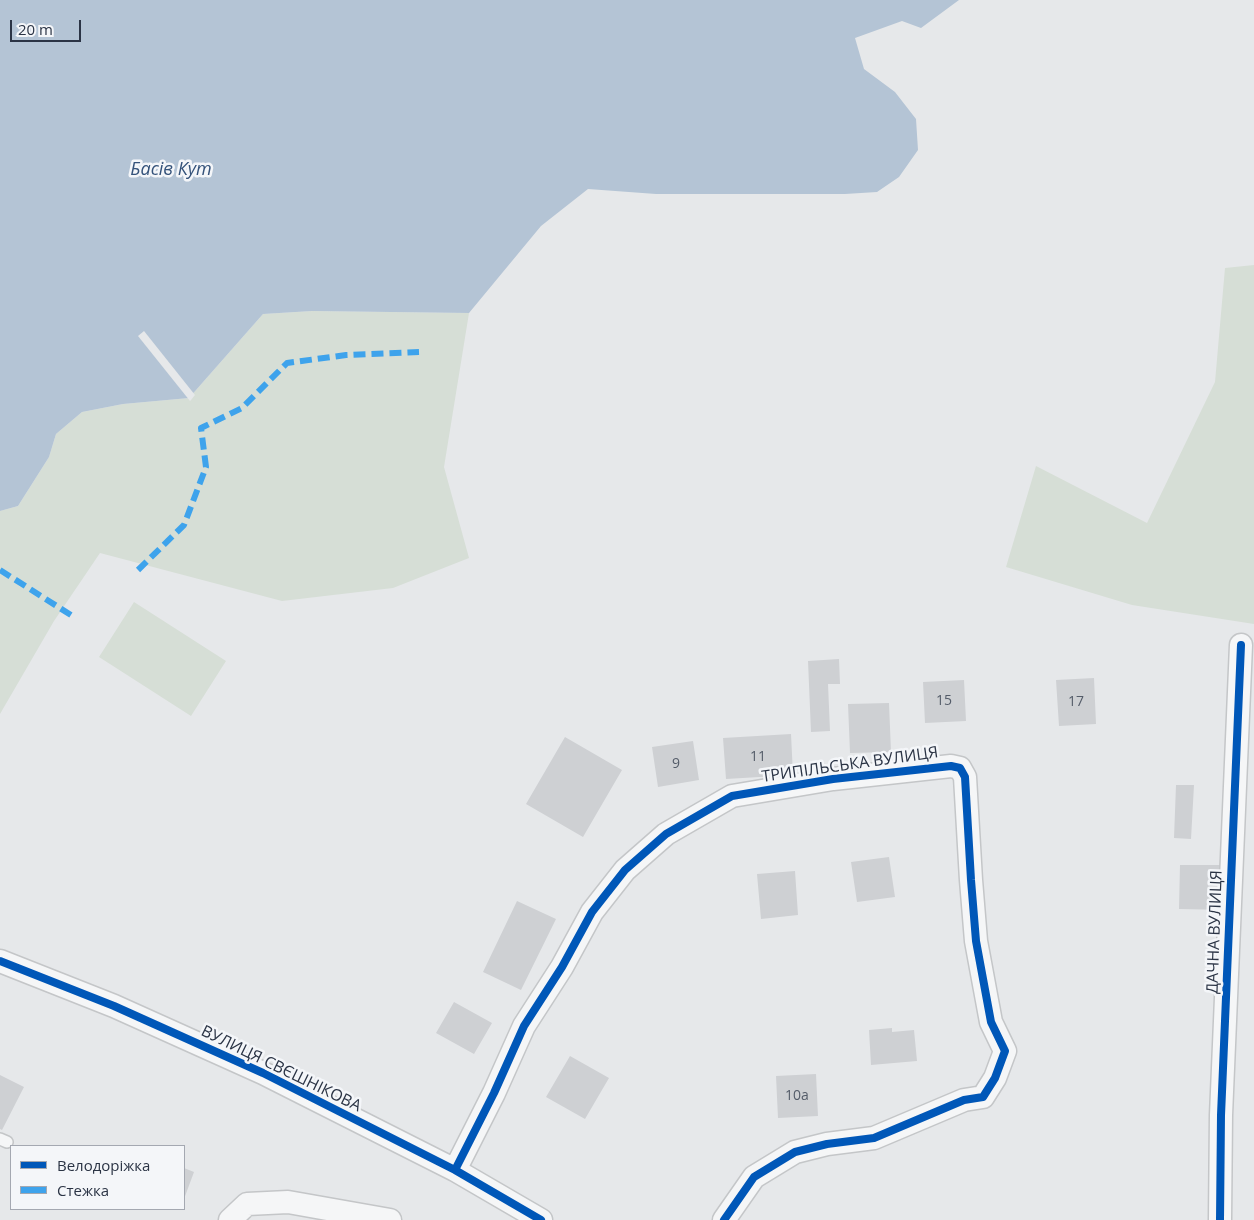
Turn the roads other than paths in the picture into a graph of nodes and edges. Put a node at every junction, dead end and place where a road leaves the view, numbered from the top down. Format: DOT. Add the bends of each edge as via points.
graph roads {
  1 [pos="1241,645"];
  2 [pos="0,961"];
  3 [pos="455,1170"];
  4 [pos="230,1220"];
  5 [pos="390,1220"];
  6 [pos="541,1220"];
  7 [pos="724,1220"];
  8 [pos="1220,1220"];
  1 -- 8 [label="street, ДАЧНА ВУЛИЦЯ" via="1221,1115"];
  2 -- 3 [label="street, ВУЛИЦЯ СВЄШНІКОВА" via="114,1006 263,1073"];
  3 -- 6 [label="street, ВУЛИЦЯ СВЄШНІКОВА"];
  3 -- 7 [label="street, ТРИПІЛЬСЬКА ВУЛИЦЯ" via="524,1026 592,912 625,870 666,834 732,796 842,778 951,766 960,768 965,777 976,941 991,1022 1005,1051 995,1078 983,1097 964,1100 874,1138 795,1152 754,1177"];
  4 -- 5 [label="street" via="247,1204 288,1202"];
}
